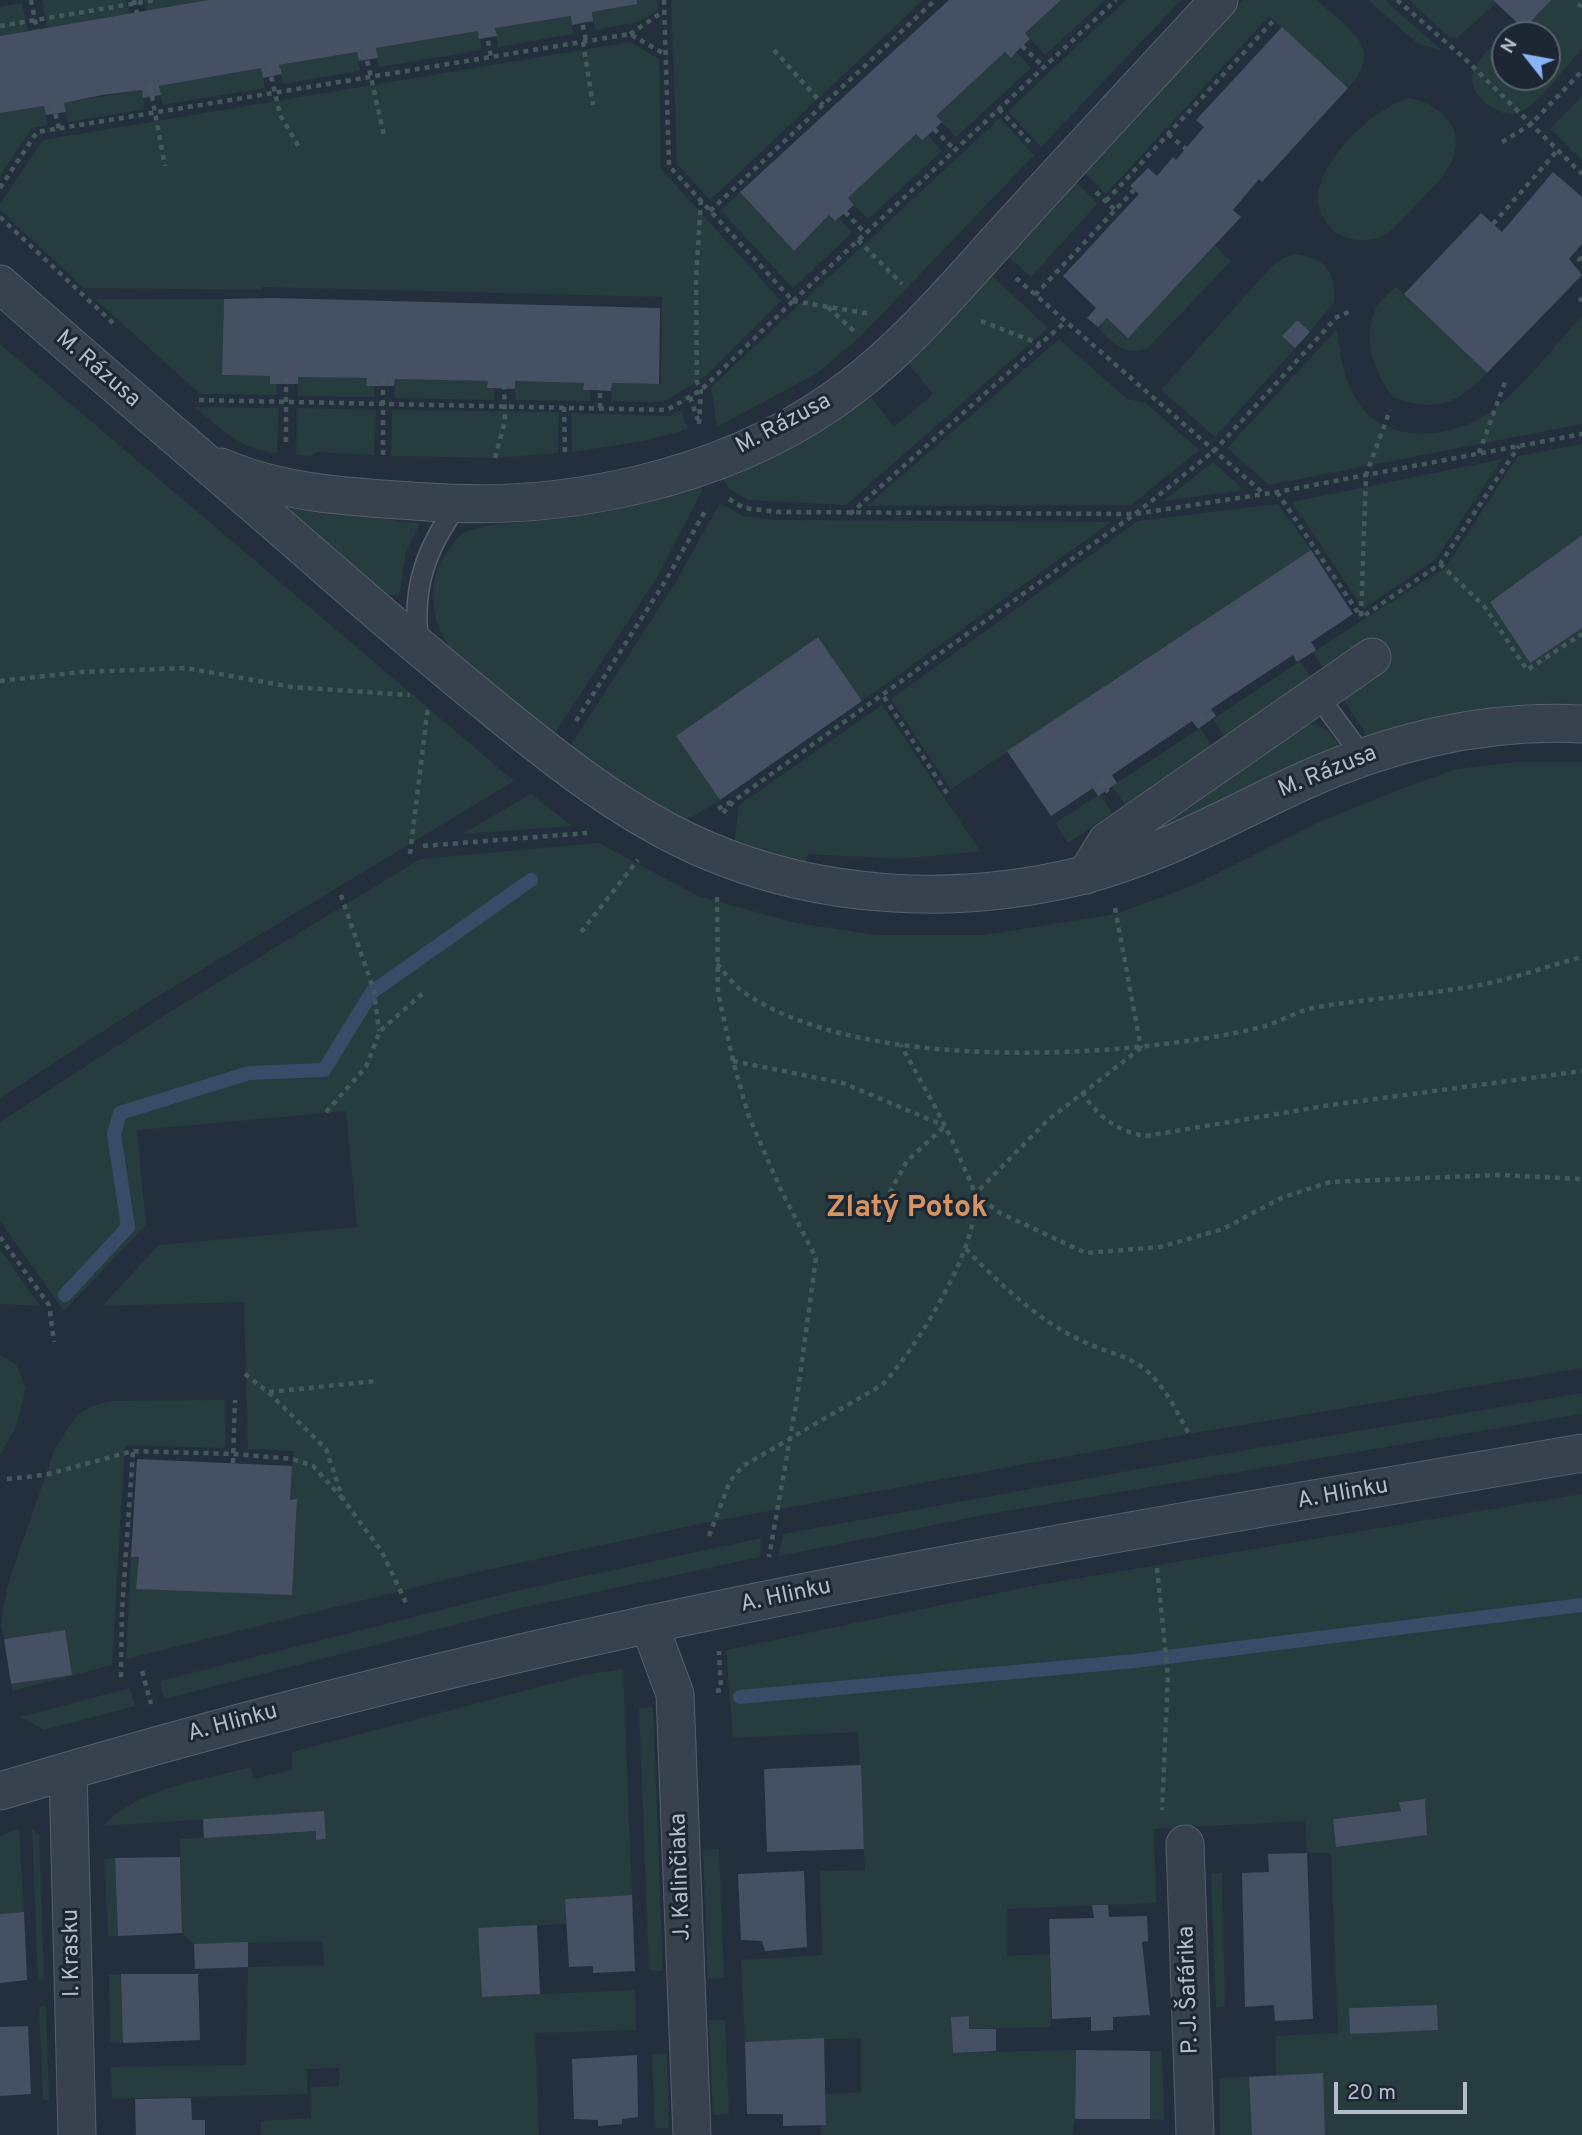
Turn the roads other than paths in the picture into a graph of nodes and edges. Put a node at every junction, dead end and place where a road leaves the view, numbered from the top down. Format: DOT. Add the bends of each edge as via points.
graph roads {
  1 [pos="1219,0"];
  2 [pos="0,284"];
  3 [pos="195,455"];
  4 [pos="458,504"];
  5 [pos="419,648"];
  6 [pos="1372,657"];
  7 [pos="1318,696"];
  8 [pos="1582,724"];
  9 [pos="1363,757"];
  10 [pos="1086,875"];
  11 [pos="1582,1453"];
  12 [pos="649,1624"];
  13 [pos="68,1771"];
  14 [pos="0,1791"];
  15 [pos="1185,1844"];
  16 [pos="77,2135"];
  17 [pos="692,2135"];
  18 [pos="1195,2135"];
  1 -- 4 [label="street, M. Rázusa" via="930,313 886,358 831,402 708,464 653,481 554,500"];
  2 -- 3 [label="street, M. Rázusa"];
  3 -- 4 [label="street, M. Rázusa" via="250,480 286,487"];
  3 -- 5 [label="street, M. Rázusa"];
  4 -- 5 [label="lane" via="439,531 419,579 415,618"];
  5 -- 10 [label="street, M. Rázusa" via="552,757 601,791 685,840 750,866 815,884 906,895 1009,890"];
  6 -- 7 [label="street"];
  7 -- 9 [label="lane"];
  7 -- 10 [label="street" via="1107,841"];
  8 -- 9 [label="street, M. Rázusa" via="1517,723 1461,729"];
  9 -- 10 [label="street, M. Rázusa" via="1180,839"];
  11 -- 12 [label="street, A. Hlinku" via="928,1568"];
  12 -- 13 [label="street, A. Hlinku" via="240,1722"];
  12 -- 17 [label="street, J. Kalinčiaka" via="676,1694"];
  13 -- 14 [label="street, A. Hlinku"];
  13 -- 16 [label="street, I. Krasku"];
  15 -- 18 [label="street, P. J. Šafárika"];
}
